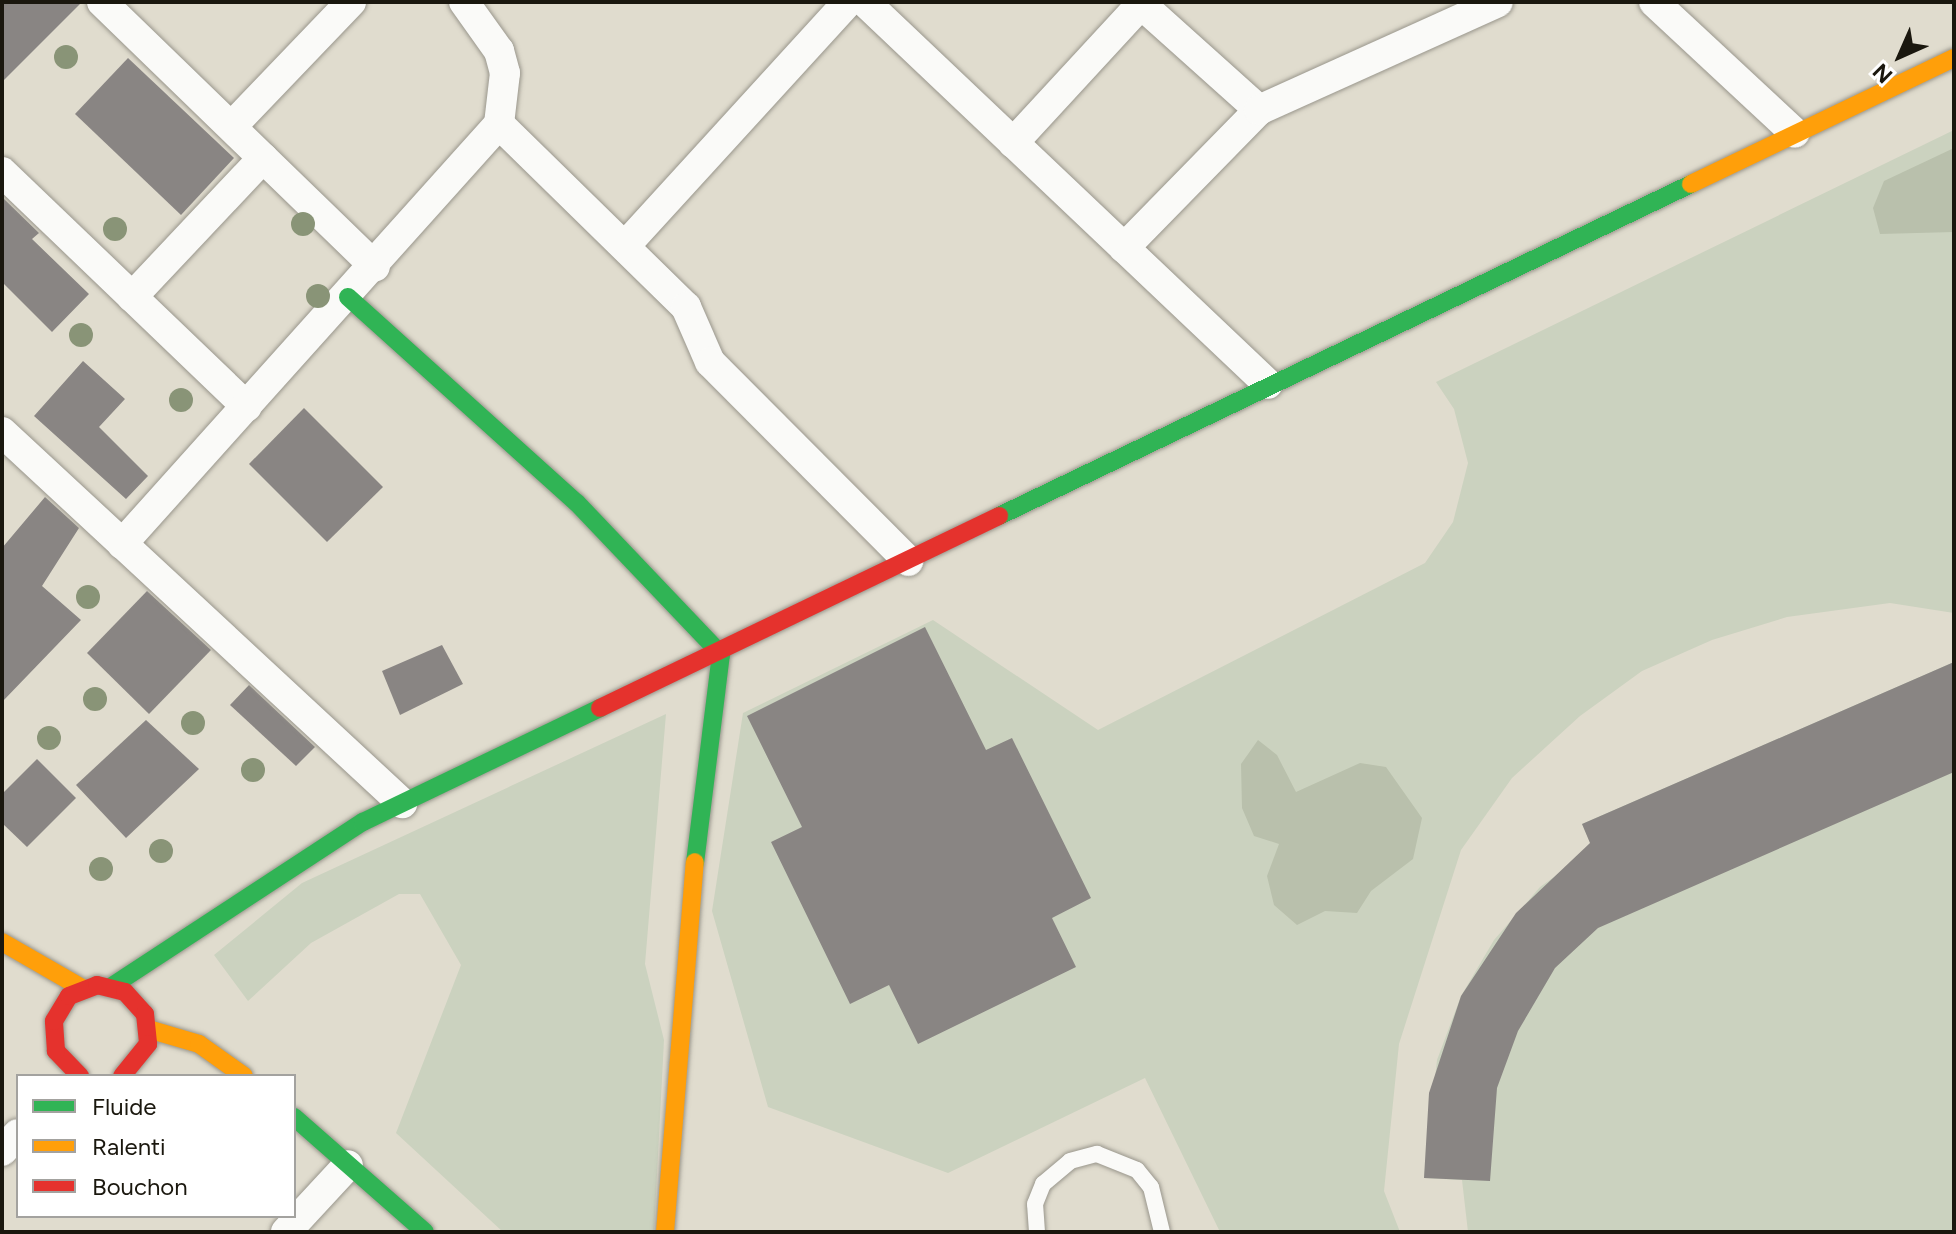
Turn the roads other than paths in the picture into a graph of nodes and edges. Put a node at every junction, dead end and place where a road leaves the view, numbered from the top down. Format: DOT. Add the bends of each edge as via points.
graph roads {
  1 [pos="102,2"];
  2 [pos="351,2"];
  3 [pos="464,2"];
  4 [pos="848,2"];
  5 [pos="865,2"];
  6 [pos="1498,2"];
  7 [pos="1654,2"];
  8 [pos="1142,3"];
  9 [pos="1448,11"];
  10 [pos="1954,58"];
  11 [pos="1259,110"];
  12 [pos="499,124"];
  13 [pos="232,126"];
  14 [pos="1795,133"];
  15 [pos="1013,143"];
  16 [pos="263,158"];
  17 [pos="2,172"];
  18 [pos="625,246"];
  19 [pos="1124,248"];
  20 [pos="375,267"];
  21 [pos="132,297"];
  22 [pos="348,297"];
  23 [pos="1268,384"];
  24 [pos="247,407"];
  25 [pos="2,432"];
  26 [pos="122,544"];
  27 [pos="908,561"];
  28 [pos="721,654"];
  29 [pos="402,803"];
  30 [pos="175,941"];
  31 [pos="5,944"];
  32 [pos="112,986"];
  33 [pos="82,988"];
  34 [pos="147,1022"];
  35 [pos="53,1049"];
  36 [pos="127,1073"];
  37 [pos="78,1074"];
  38 [pos="241,1074"];
  39 [pos="296,1119"];
  40 [pos="16,1136"];
  41 [pos="2,1151"];
  42 [pos="348,1165"];
  43 [pos="286,1232"];
  44 [pos="425,1232"];
  45 [pos="665,1232"];
  46 [pos="1037,1232"];
  47 [pos="1162,1232"];
  1 -- 13 [label="street"];
  2 -- 13 [label="street"];
  3 -- 12 [label="street" via="499,51 505,73"];
  4 -- 18 [label="street"];
  5 -- 15 [label="street"];
  6 -- 9 [label="street"];
  7 -- 14 [label="street"];
  8 -- 11 [label="street"];
  8 -- 15 [label="street"];
  9 -- 11 [label="street"];
  10 -- 14 [label="street"];
  11 -- 19 [label="street"];
  12 -- 18 [label="street"];
  12 -- 20 [label="street"];
  13 -- 16 [label="street"];
  14 -- 23 [label="street"];
  15 -- 19 [label="street"];
  16 -- 20 [label="street"];
  16 -- 21 [label="street"];
  17 -- 21 [label="street"];
  18 -- 27 [label="street" via="686,307 710,362"];
  19 -- 23 [label="street"];
  20 -- 22 [label="street"];
  21 -- 24 [label="street"];
  22 -- 24 [label="street"];
  22 -- 28 [label="street" via="577,503"];
  23 -- 27 [label="street"];
  24 -- 26 [label="street"];
  25 -- 26 [label="street"];
  26 -- 29 [label="street"];
  27 -- 28 [label="street"];
  28 -- 29 [label="street"];
  28 -- 45 [label="street" via="690,907"];
  29 -- 30 [label="street"];
  30 -- 32 [label="street"];
  30 -- 34 [label="street"];
  31 -- 33 [label="street"];
  31 -- 35 [label="street" via="32,990"];
  32 -- 33 [label="street"];
  32 -- 34 [label="street"];
  33 -- 35 [label="street"];
  34 -- 36 [label="street" via="148,1044"];
  34 -- 38 [label="street" via="199,1044"];
  35 -- 37 [label="street"];
  39 -- 42 [label="street"];
  40 -- 41 [label="street"];
  42 -- 43 [label="street"];
  42 -- 44 [label="street"];
  46 -- 47 [label="lane" via="1035,1204 1043,1184 1070,1161 1097,1154 1137,1170 1151,1187"];
}
